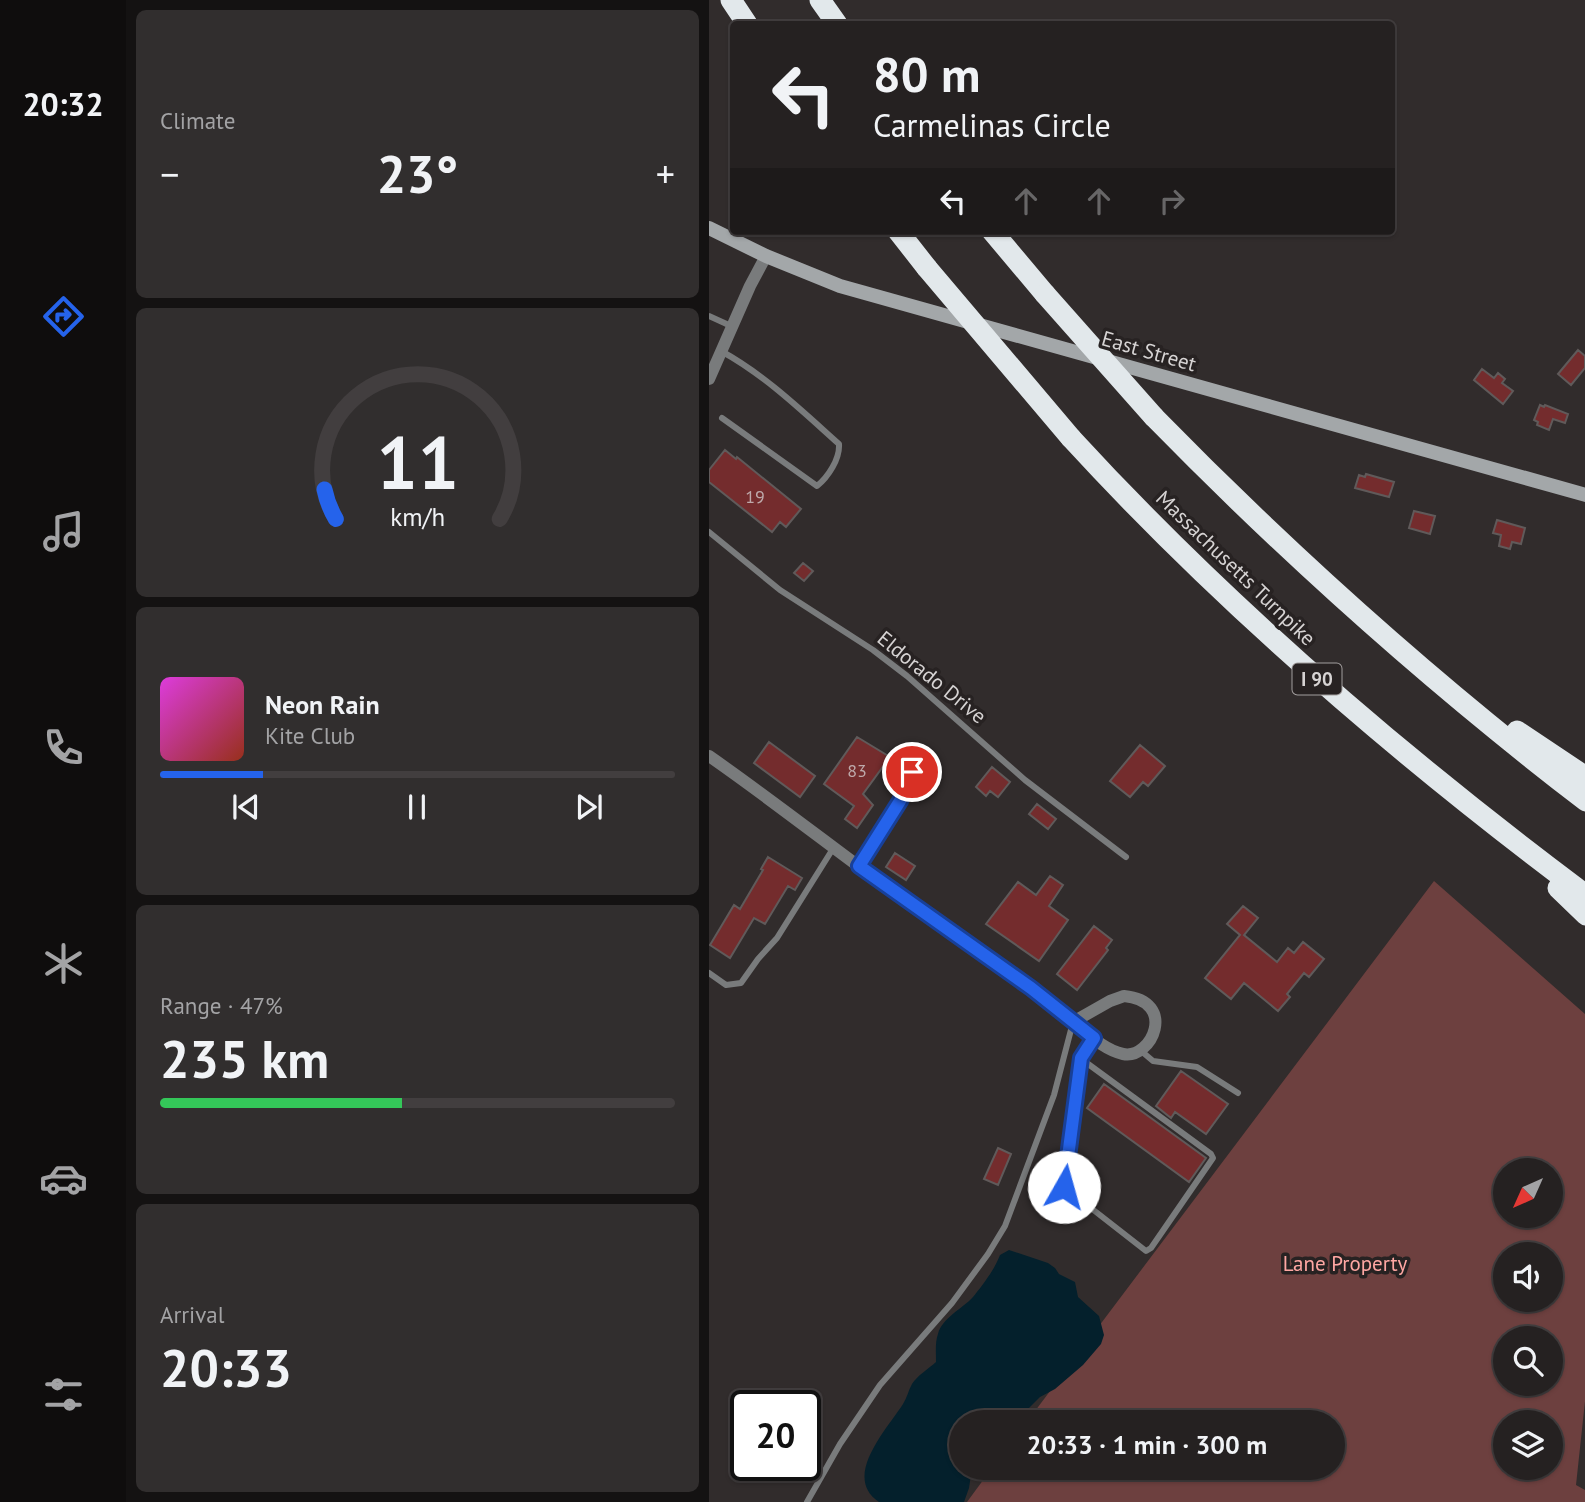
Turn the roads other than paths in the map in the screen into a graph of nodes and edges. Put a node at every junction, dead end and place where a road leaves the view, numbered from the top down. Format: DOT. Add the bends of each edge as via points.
graph roads {
  1 [pos="731,0"];
  2 [pos="820,0"];
  3 [pos="745,21"];
  4 [pos="835,21"];
  5 [pos="709,228"];
  6 [pos="901,235"];
  7 [pos="995,235"];
  8 [pos="766,256"];
  9 [pos="709,316"];
  10 [pos="731,326"];
  11 [pos="721,351"];
  12 [pos="709,379"];
  13 [pos="722,418"];
  14 [pos="1585,495"];
  15 [pos="709,533"];
  16 [pos="1373,627"];
  17 [pos="709,756"];
  18 [pos="912,772"];
  19 [pos="1585,777"];
  20 [pos="1585,801"];
  21 [pos="1499,831"];
  22 [pos="834,847"];
  23 [pos="1126,857"];
  24 [pos="859,866"];
  25 [pos="1585,895"];
  26 [pos="1585,915"];
  27 [pos="709,973"];
  28 [pos="1072,1022"];
  29 [pos="1094,1038"];
  30 [pos="1140,1050"];
  31 [pos="1081,1058"];
  32 [pos="1238,1093"];
  33 [pos="807,1502"];
  1 -- 3 [label="highway"];
  2 -- 4 [label="highway"];
  5 -- 8 [label="main road, East Street"];
  6 -- 21 [label="highway, Massachusetts Turnpike / I 90, bridge" via="1071,438 1172,543 1295,659"];
  7 -- 16 [label="highway, bridge" via="1154,416"];
  8 -- 10 [label="street"];
  8 -- 14 [label="main road, East Street" via="840,286"];
  9 -- 10 [label="lane"];
  10 -- 11 [label="street"];
  11 -- 12 [label="street"];
  11 -- 13 [label="lane" via="786,398 839,444 840,450 817,486"];
  15 -- 23 [label="lane, Eldorado Drive" via="780,590 907,676 1025,780"];
  16 -- 19 [label="highway"];
  16 -- 20 [label="highway" via="1478,718"];
  17 -- 22 [label="street"];
  18 -- 24 [label="lane" via="900,801"];
  21 -- 25 [label="highway, Massachusetts Turnpike / I 90"];
  21 -- 26 [label="highway"];
  22 -- 24 [label="street"];
  22 -- 27 [label="lane" via="777,938 741,983 726,985"];
  24 -- 28 [label="street"];
  28 -- 29 [label="street"];
  28 -- 30 [label="street" via="1110,1000 1138,998 1156,1016 1155,1031"];
  28 -- 33 [label="lane" via="1054,1095 1005,1226 952,1303 880,1385"];
  29 -- 30 [label="street" via="1115,1052 1127,1055"];
  29 -- 31 [label="lane"];
  30 -- 32 [label="lane" via="1153,1060 1197,1067"];
  31 -- 31 [label="lane" via="1213,1158 1146,1251 1064,1187"];
}
